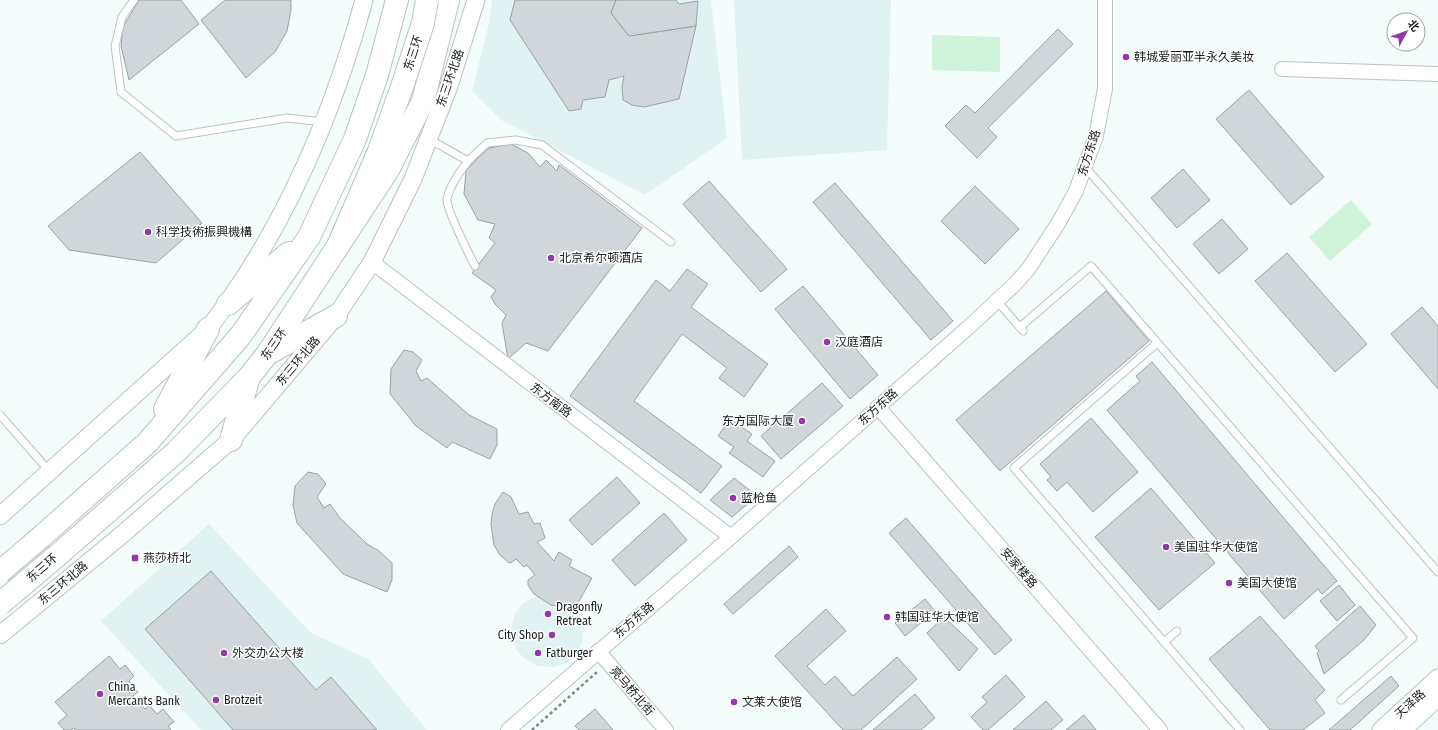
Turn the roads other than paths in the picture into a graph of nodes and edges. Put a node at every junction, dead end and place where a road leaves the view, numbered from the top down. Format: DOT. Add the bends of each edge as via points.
graph roads {
  1 [pos="134,0"];
  2 [pos="364,0"];
  3 [pos="397,0"];
  4 [pos="427,0"];
  5 [pos="448,0"];
  6 [pos="476,0"];
  7 [pos="1105,0"];
  8 [pos="1282,69"];
  9 [pos="1438,74"];
  10 [pos="323,122"];
  11 [pos="428,138"];
  12 [pos="468,161"];
  13 [pos="1086,168"];
  14 [pos="309,237"];
  15 [pos="671,242"];
  16 [pos="338,246"];
  17 [pos="372,262"];
  18 [pos="475,266"];
  19 [pos="997,301"];
  20 [pos="228,304"];
  21 [pos="336,316"];
  22 [pos="208,329"];
  23 [pos="1157,342"];
  24 [pos="268,353"];
  25 [pos="249,377"];
  26 [pos="878,407"];
  27 [pos="0,415"];
  28 [pos="231,440"];
  29 [pos="146,443"];
  30 [pos="51,472"];
  31 [pos="0,516"];
  32 [pos="731,537"];
  33 [pos="0,571"];
  34 [pos="1438,572"];
  35 [pos="50,594"];
  36 [pos="0,604"];
  37 [pos="1177,631"];
  38 [pos="0,635"];
  39 [pos="1164,642"];
  40 [pos="598,651"];
  41 [pos="1438,678"];
  42 [pos="1438,697"];
  43 [pos="1341,700"];
  44 [pos="508,730"];
  45 [pos="666,730"];
  46 [pos="1160,730"];
  47 [pos="1240,730"];
  48 [pos="1381,730"];
  49 [pos="1403,730"];
  1 -- 10 [label="lane" via="122,16 115,46 121,92 176,136 287,118"];
  2 -- 10 [label="street" via="351,48"];
  3 -- 14 [label="highway, 东三环" via="377,75 356,139"];
  4 -- 16 [label="highway, 东三环, bridge" via="423,23 379,151"];
  5 -- 16 [label="highway" via="423,101 388,170"];
  6 -- 11 [label="street, 东三环北路" via="449,86"];
  7 -- 13 [label="street, 东方东路" via="1105,89 1096,136"];
  8 -- 9 [label="street"];
  10 -- 20 [label="street" via="300,182 270,238"];
  11 -- 12 [label="lane"];
  11 -- 17 [label="street, 东三环北路" via="413,179"];
  12 -- 15 [label="lane" via="487,143 516,140 542,145"];
  12 -- 18 [label="lane" via="454,182 447,200"];
  13 -- 19 [label="street, 东方东路" via="1076,191 1043,248 1024,274"];
  13 -- 34 [label="lane"];
  14 -- 20 [label="highway"];
  14 -- 29 [label="highway, 东三环" via="241,335"];
  16 -- 24 [label="highway, 东三环"];
  17 -- 21 [label="street, 东三环北路"];
  17 -- 32 [label="street, 东方南路"];
  19 -- 23 [label="lane" via="1022,329 1091,266"];
  19 -- 26 [label="street, 东方东路"];
  20 -- 22 [label="street"];
  21 -- 24 [label="highway"];
  21 -- 28 [label="street, 东三环北路"];
  22 -- 29 [label="highway"];
  22 -- 30 [label="street"];
  23 -- 39 [label="lane" via="1014,468"];
  23 -- 43 [label="lane" via="1413,638"];
  24 -- 25 [label="highway, 东三环"];
  25 -- 28 [label="highway"];
  25 -- 36 [label="highway, 东三环, bridge" via="176,452"];
  26 -- 32 [label="street, 东方东路"];
  26 -- 46 [label="street, 安家楼路"];
  27 -- 30 [label="lane"];
  28 -- 35 [label="street, 东三环北路"];
  29 -- 33 [label="highway, 东三环, bridge"];
  30 -- 31 [label="street"];
  32 -- 40 [label="street, 东方东路"];
  33 -- 35 [label="street" via="28,597"];
  35 -- 38 [label="street, 东三环北路"];
  37 -- 39 [label="lane"];
  39 -- 47 [label="lane"];
  40 -- 44 [label="street, 东方东路"];
  40 -- 45 [label="street, 亮马桥北街"];
  41 -- 48 [label="street, 天泽路"];
  42 -- 49 [label="street, 天泽路"];
}
